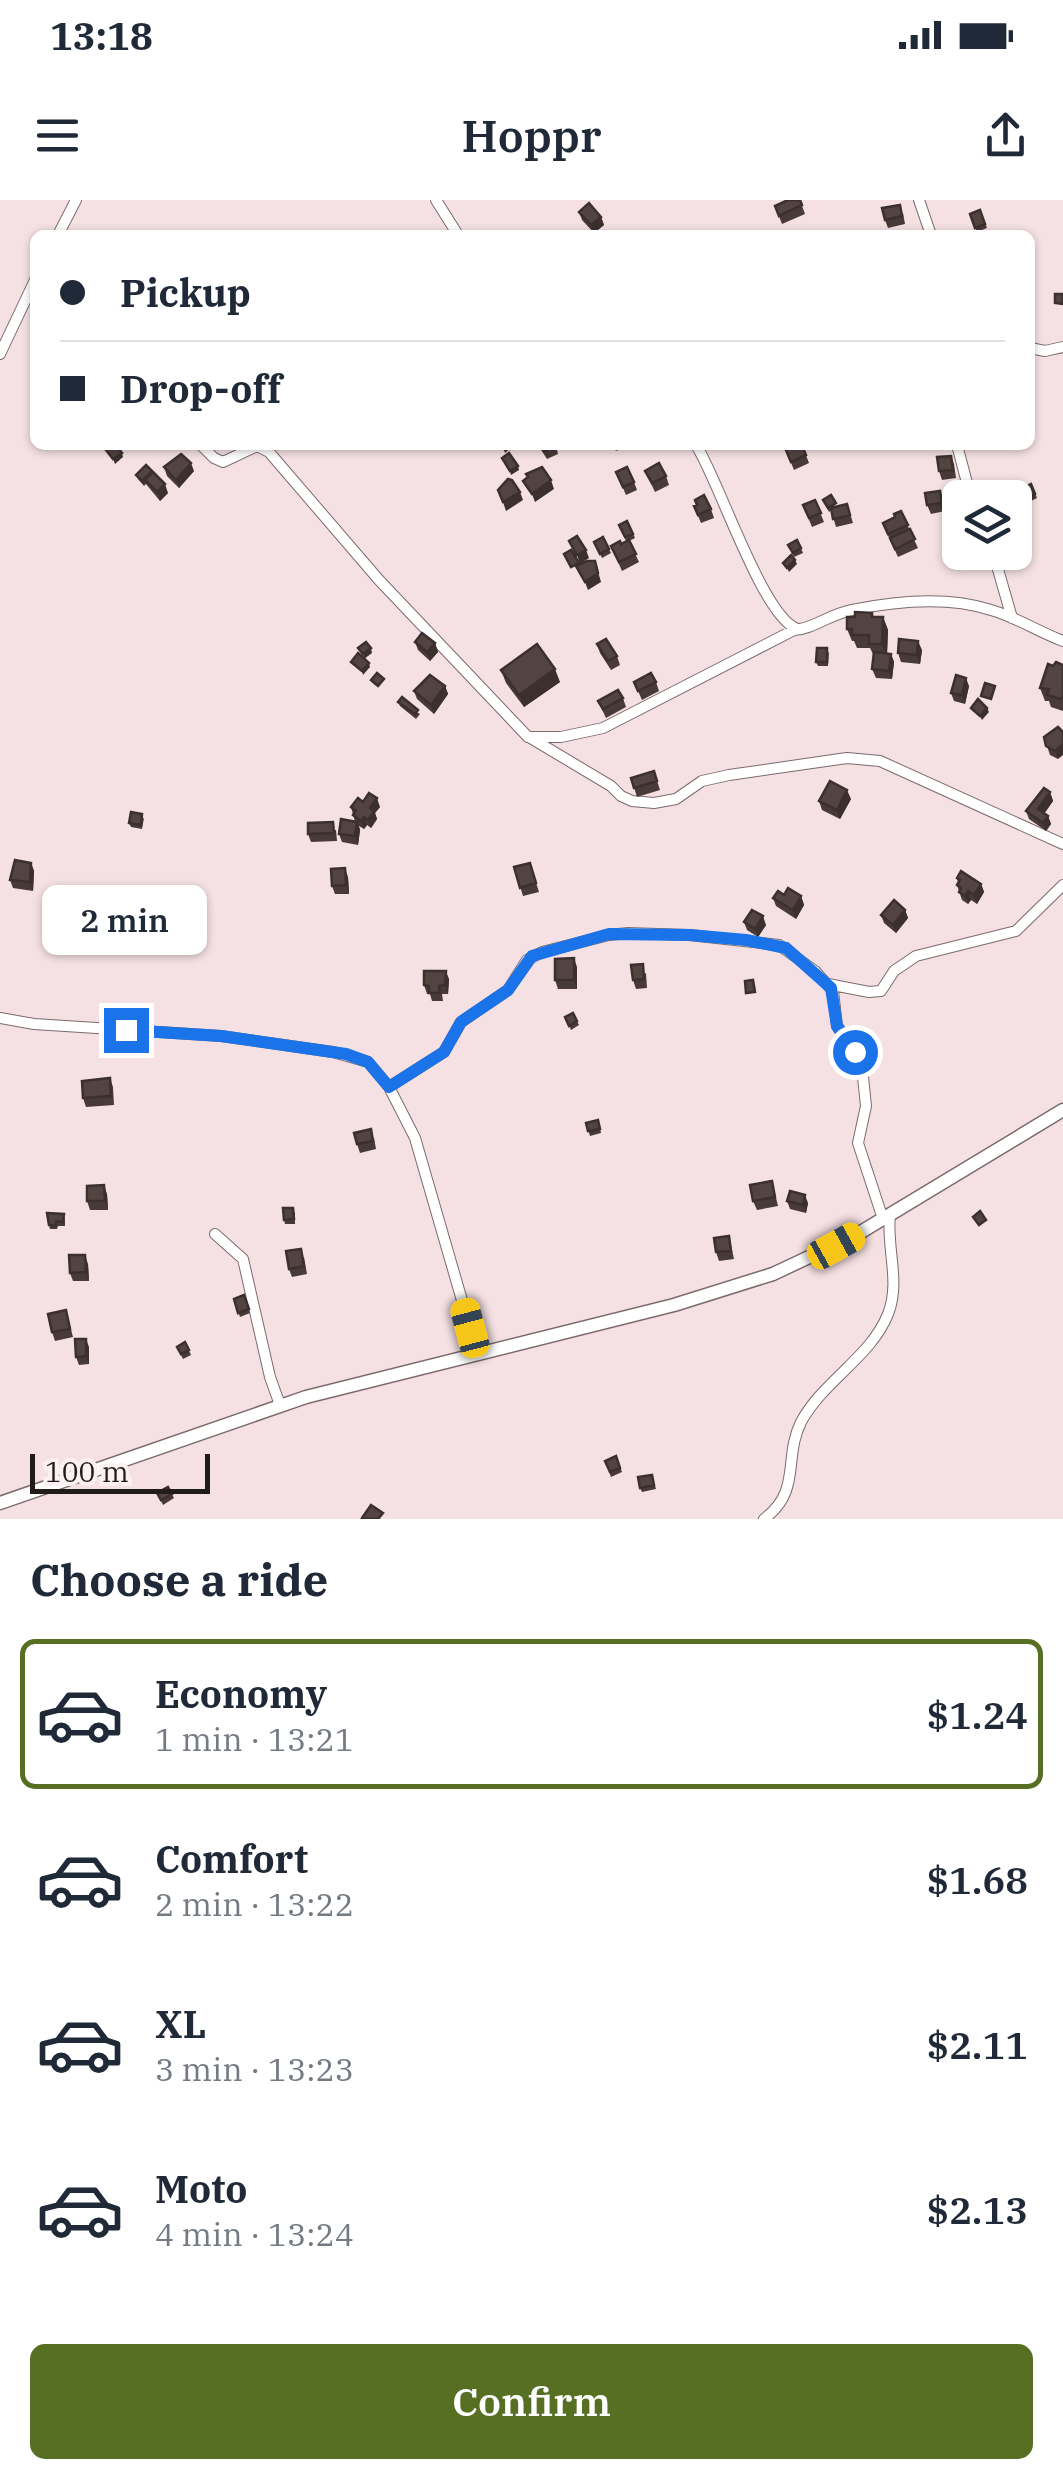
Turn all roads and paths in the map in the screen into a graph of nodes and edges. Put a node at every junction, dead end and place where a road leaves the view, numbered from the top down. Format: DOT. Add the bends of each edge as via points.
graph roads {
  1 [pos="76,200"];
  2 [pos="436,200"];
  3 [pos="919,200"];
  4 [pos="61,230"];
  5 [pos="455,230"];
  6 [pos="928,230"];
  7 [pos="30,292"];
  8 [pos="22,310"];
  9 [pos="30,314"];
  10 [pos="1063,346"];
  11 [pos="1035,349"];
  12 [pos="0,354"];
  13 [pos="205,450"];
  14 [pos="248,450"];
  15 [pos="265,450"];
  16 [pos="698,450"];
  17 [pos="958,450"];
  18 [pos="966,480"];
  19 [pos="998,570"];
  20 [pos="1012,618"];
  21 [pos="806,630"];
  22 [pos="1063,641"];
  23 [pos="528,737"];
  24 [pos="1063,844"];
  25 [pos="1063,885"];
  26 [pos="828,984"];
  27 [pos="0,1018"];
  28 [pos="389,1087"];
  29 [pos="1063,1110"];
  30 [pos="886,1216"];
  31 [pos="215,1234"];
  32 [pos="480,1353"];
  33 [pos="280,1405"];
  34 [pos="0,1502"];
  35 [pos="764,1519"];
  1 -- 4 [label="street"];
  2 -- 5 [label="street"];
  3 -- 6 [label="street"];
  7 -- 8 [label="street"];
  8 -- 9 [label="street"];
  8 -- 12 [label="street"];
  10 -- 11 [label="street"];
  13 -- 14 [label="street" via="224,462"];
  15 -- 23 [label="street"];
  16 -- 21 [label="street" via="778,614 791,628"];
  17 -- 18 [label="street"];
  19 -- 20 [label="street"];
  20 -- 21 [label="street" via="974,606 884,604 829,615"];
  20 -- 22 [label="street"];
  21 -- 23 [label="street" via="794,630 603,728"];
  23 -- 24 [label="street" via="621,796 644,802 676,799 702,781 729,775 847,758 880,760"];
  25 -- 26 [label="street" via="1016,931 907,960 881,991"];
  26 -- 28 [label="street" via="779,945 609,934 532,956 508,990 461,1022 444,1052"];
  26 -- 30 [label="street" via="837,1026 863,1078 866,1106 858,1142"];
  27 -- 28 [label="street" via="333,1052 368,1062"];
  28 -- 32 [label="street" via="415,1138"];
  29 -- 30 [label="street"];
  30 -- 32 [label="street" via="820,1254 736,1287"];
  30 -- 35 [label="street" via="894,1290 888,1314 803,1418 786,1494"];
  31 -- 33 [label="street" via="244,1260"];
  32 -- 33 [label="street"];
  33 -- 34 [label="street"];
}
